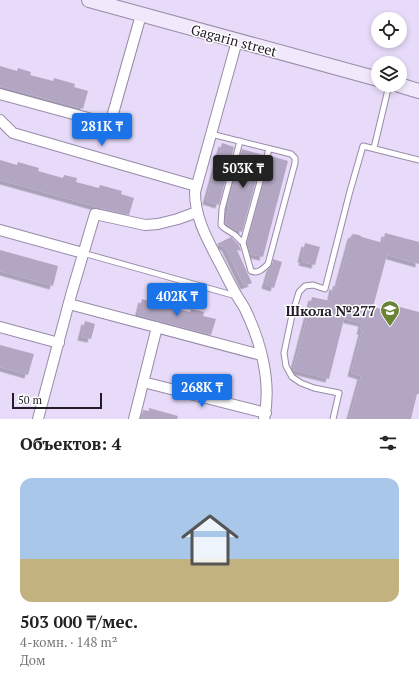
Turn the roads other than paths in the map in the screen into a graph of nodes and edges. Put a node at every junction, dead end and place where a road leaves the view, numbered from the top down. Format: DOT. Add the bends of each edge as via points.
graph roads {
  1 [pos="90,0"];
  2 [pos="117,4"];
  3 [pos="141,14"];
  4 [pos="237,41"];
  5 [pos="371,77"];
  6 [pos="407,87"];
  7 [pos="419,91"];
  8 [pos="387,92"];
  9 [pos="0,94"];
  10 [pos="0,120"];
  11 [pos="211,134"];
  12 [pos="240,141"];
  13 [pos="374,148"];
  14 [pos="269,149"];
  15 [pos="419,160"];
  16 [pos="196,186"];
  17 [pos="197,212"];
  18 [pos="0,230"];
  19 [pos="243,243"];
  20 [pos="83,253"];
  21 [pos="237,296"];
  22 [pos="69,304"];
  23 [pos="0,327"];
  24 [pos="157,327"];
  25 [pos="59,343"];
  26 [pos="261,355"];
  27 [pos="143,382"];
  28 [pos="265,416"];
  29 [pos="38,419"];
  30 [pos="134,419"];
  31 [pos="333,419"];
  1 -- 2 [label="street, Gagarin street"];
  2 -- 3 [label="street, Gagarin street"];
  3 -- 4 [label="street, Gagarin street"];
  3 -- 9 [label="street" via="110,124"];
  4 -- 5 [label="street, Gagarin street"];
  4 -- 11 [label="street"];
  6 -- 7 [label="street"];
  8 -- 13 [label="lane"];
  10 -- 16 [label="street" via="13,133"];
  11 -- 12 [label="lane"];
  11 -- 16 [label="street"];
  12 -- 14 [label="lane"];
  12 -- 19 [label="lane" via="222,209 221,225"];
  13 -- 15 [label="lane"];
  13 -- 31 [label="lane" via="363,146 325,289 313,285 305,286 299,292 284,353 286,366 292,377 314,388 339,393"];
  14 -- 19 [label="lane"];
  14 -- 19 [label="lane" via="291,154 295,163 268,264 259,272 251,271"];
  16 -- 17 [label="street"];
  17 -- 20 [label="street" via="178,219 145,225 95,214"];
  17 -- 21 [label="street" via="204,233"];
  18 -- 20 [label="street"];
  20 -- 21 [label="lane"];
  20 -- 22 [label="street"];
  21 -- 26 [label="street" via="259,343"];
  22 -- 24 [label="street"];
  22 -- 25 [label="street"];
  23 -- 25 [label="street"];
  24 -- 26 [label="street"];
  24 -- 27 [label="street"];
  25 -- 29 [label="street"];
  26 -- 28 [label="street" via="266,375"];
  27 -- 28 [label="street"];
  27 -- 30 [label="street"];
}
